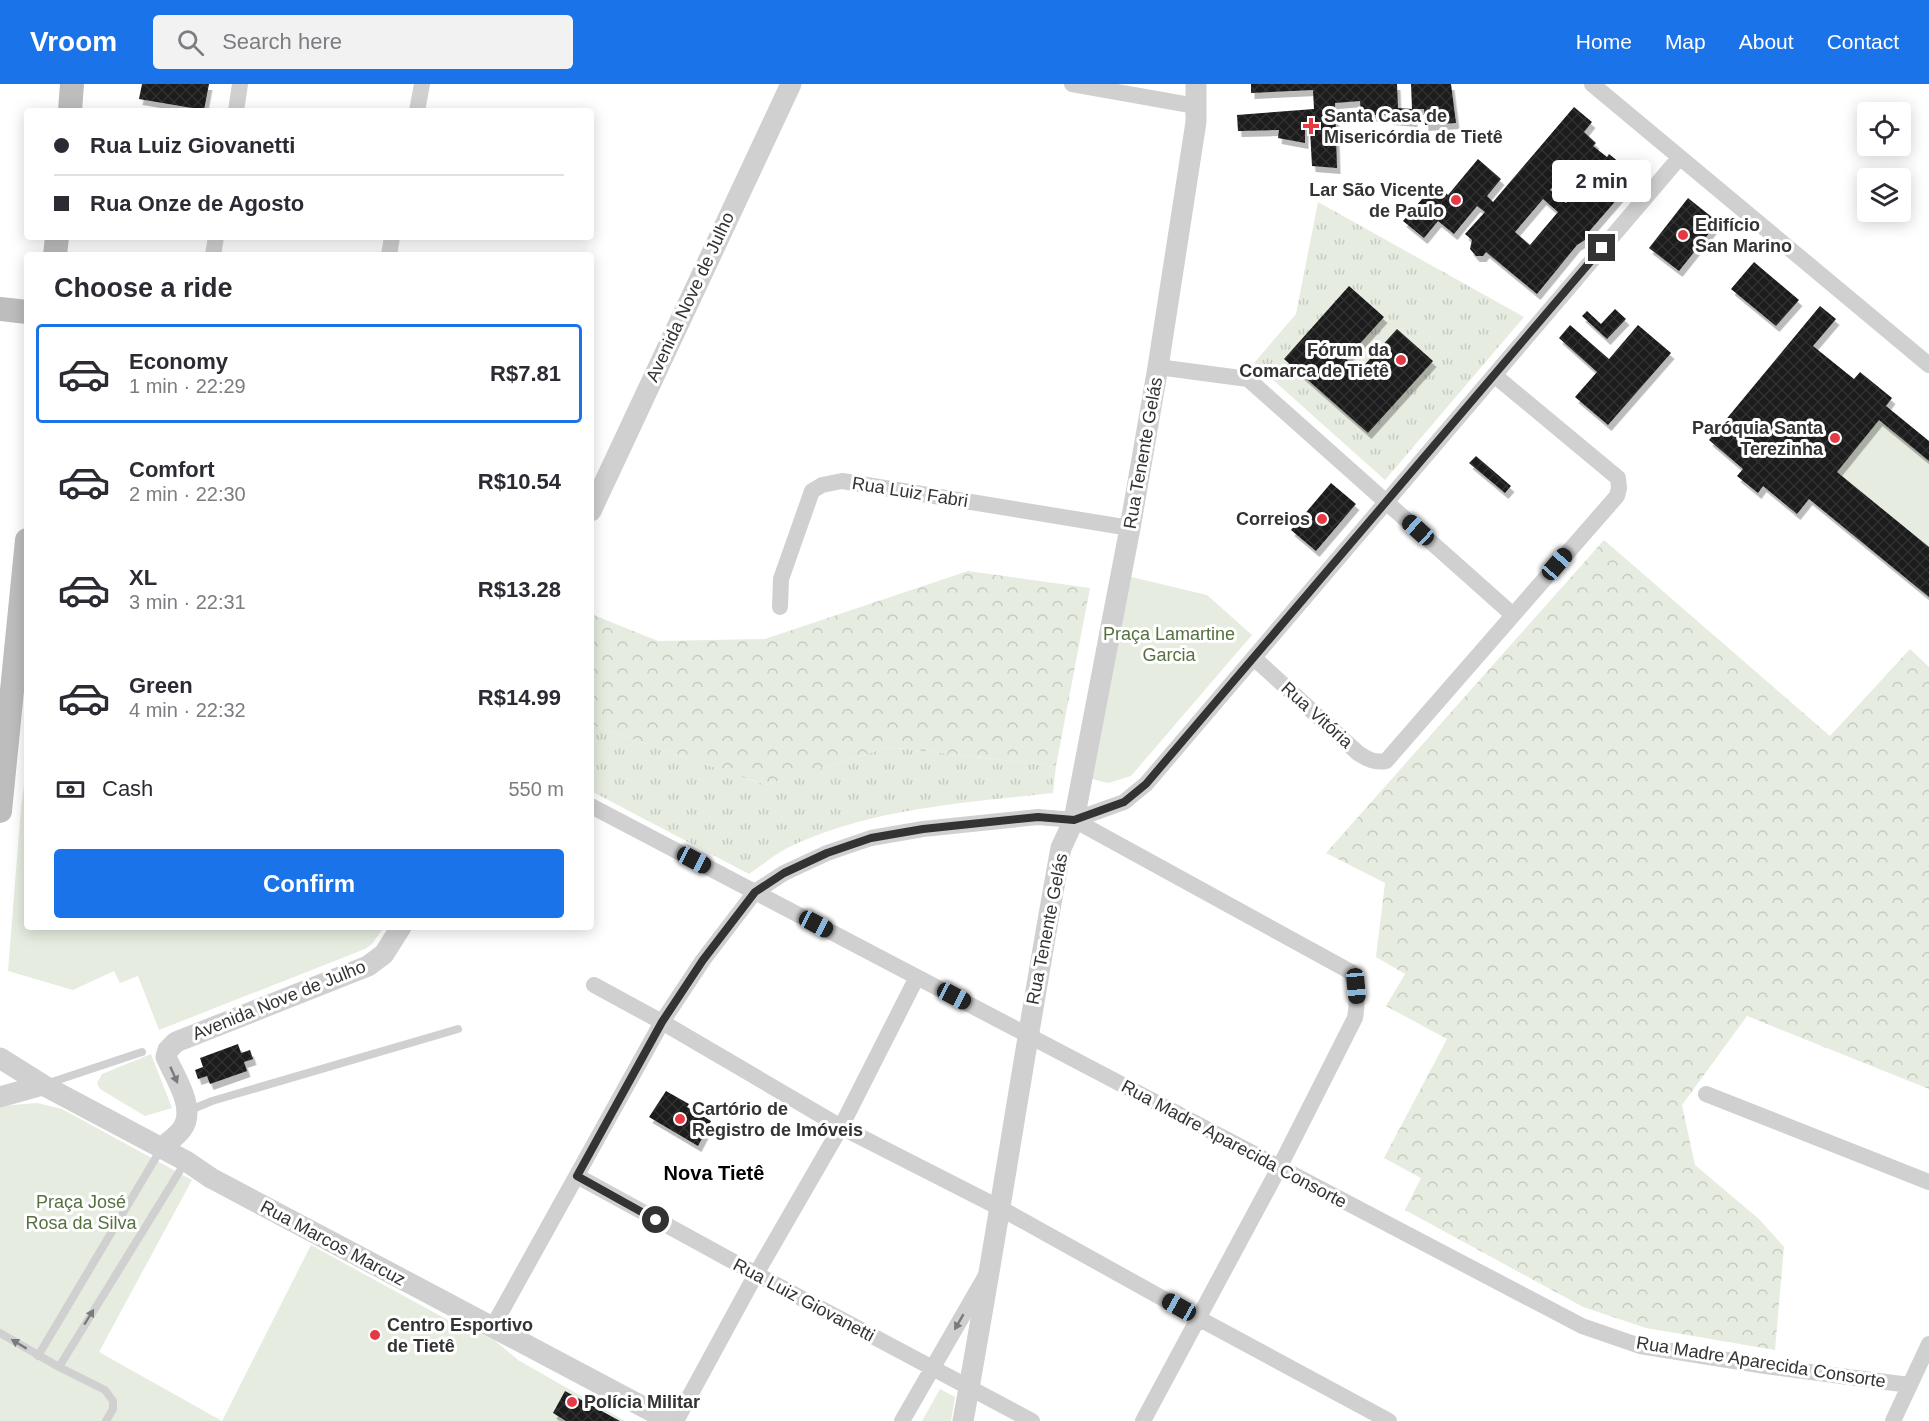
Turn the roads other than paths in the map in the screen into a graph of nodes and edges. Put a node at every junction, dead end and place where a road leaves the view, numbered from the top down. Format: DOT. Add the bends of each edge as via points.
graph roads {
  1 [pos="72,84"];
  2 [pos="240,84"];
  3 [pos="422,84"];
  4 [pos="791,84"];
  5 [pos="1072,84"];
  6 [pos="1196,84"];
  7 [pos="1597,85"];
  8 [pos="1196,106"];
  9 [pos="70,108"];
  10 [pos="236,108"];
  11 [pos="418,108"];
  12 [pos="1680,157"];
  13 [pos="0,309"];
  14 [pos="24,312"];
  15 [pos="1929,364"];
  16 [pos="1158,367"];
  17 [pos="1494,375"];
  18 [pos="1386,502"];
  19 [pos="594,506"];
  20 [pos="1130,528"];
  21 [pos="24,570"];
  22 [pos="780,607"];
  23 [pos="1513,615"];
  24 [pos="1254,658"];
  25 [pos="594,808"];
  26 [pos="0,811"];
  27 [pos="1074,820"];
  28 [pos="755,892"];
  29 [pos="399,930"];
  30 [pos="917,977"];
  31 [pos="594,985"];
  32 [pos="662,1022"];
  33 [pos="458,1029"];
  34 [pos="1027,1034"];
  35 [pos="142,1052"];
  36 [pos="0,1058"];
  37 [pos="44,1085"];
  38 [pos="1706,1094"];
  39 [pos="0,1097"];
  40 [pos="185,1120"];
  41 [pos="841,1127"];
  42 [pos="161,1149"];
  43 [pos="186,1161"];
  44 [pos="1279,1167"];
  45 [pos="577,1176"];
  46 [pos="1929,1182"];
  47 [pos="1000,1208"];
  48 [pos="988,1271"];
  49 [pos="756,1274"];
  50 [pos="1198,1318"];
  51 [pos="492,1328"];
  52 [pos="0,1333"];
  53 [pos="1929,1344"];
  54 [pos="38,1356"];
  55 [pos="59,1367"];
  56 [pos="933,1368"];
  57 [pos="1909,1385"];
  58 [pos="970,1387"];
  59 [pos="106,1421"];
  60 [pos="670,1421"];
  61 [pos="676,1421"];
  62 [pos="902,1421"];
  63 [pos="963,1421"];
  64 [pos="1032,1421"];
  65 [pos="1143,1421"];
  66 [pos="1389,1421"];
  67 [pos="1893,1421"];
  1 -- 9 [label="main road"];
  2 -- 10 [label="street"];
  3 -- 11 [label="street"];
  4 -- 19 [label="street, Avenida Nove de Julho"];
  5 -- 8 [label="street"];
  6 -- 8 [label="street, Rua Tenente Gelás"];
  7 -- 12 [label="street"];
  8 -- 16 [label="street, Rua Tenente Gelás"];
  12 -- 15 [label="street"];
  12 -- 17 [label="street"];
  13 -- 14 [label="main road"];
  16 -- 18 [label="street" via="1248,378"];
  16 -- 20 [label="street, Rua Tenente Gelás"];
  17 -- 18 [label="street"];
  17 -- 23 [label="street" via="1618,478 1619,488 1617,496"];
  18 -- 23 [label="street"];
  18 -- 24 [label="street"];
  20 -- 22 [label="street, Rua Luiz Fabri" via="842,481 822,485 812,491 780,579"];
  20 -- 27 [label="street, Rua Tenente Gelás"];
  21 -- 26 [label="main road"];
  23 -- 24 [label="street, Rua Vitória" via="1386,761 1377,763 1358,753"];
  24 -- 27 [label="street" via="1146,784 1124,802"];
  25 -- 28 [label="street, Rua Madre Aparecida Consorte"];
  27 -- 28 [label="street" via="1038,817 871,838 784,873"];
  27 -- 34 [label="street, Rua Tenente Gelás" via="1061,848"];
  27 -- 44 [label="street" via="1351,972 1358,1001 1355,1018"];
  28 -- 30 [label="street, Rua Madre Aparecida Consorte"];
  28 -- 32 [label="street"];
  29 -- 40 [label="street, Avenida Nove de Julho, one-way" via="384,954 368,966 176,1042 166,1057 185,1101"];
  30 -- 34 [label="street, Rua Madre Aparecida Consorte"];
  30 -- 41 [label="street"];
  31 -- 32 [label="street"];
  32 -- 41 [label="street"];
  32 -- 45 [label="street"];
  33 -- 40 [label="lane" via="212,1101"];
  34 -- 44 [label="street, Rua Madre Aparecida Consorte"];
  34 -- 47 [label="street, Rua Tenente Gelás"];
  35 -- 37 [label="lane"];
  36 -- 37 [label="street, Rua Marcos Marcuz"];
  37 -- 39 [label="street"];
  37 -- 42 [label="street, Rua Marcos Marcuz"];
  38 -- 46 [label="street"];
  40 -- 42 [label="street"];
  40 -- 43 [label="street"];
  41 -- 47 [label="street"];
  41 -- 49 [label="street"];
  42 -- 43 [label="street, Rua Marcos Marcuz"];
  42 -- 54 [label="lane"];
  43 -- 51 [label="street, Rua Marcos Marcuz"];
  55 -- 43 [label="lane, one-way"];
  44 -- 50 [label="street"];
  44 -- 57 [label="street, Rua Madre Aparecida Consorte" via="1582,1326 1640,1346"];
  45 -- 49 [label="street, Rua Luiz Giovanetti"];
  45 -- 51 [label="street"];
  47 -- 48 [label="street, Rua Tenente Gelás"];
  47 -- 50 [label="street"];
  48 -- 56 [label="street, one-way"];
  48 -- 58 [label="street, Rua Tenente Gelás"];
  49 -- 56 [label="street, Rua Luiz Giovanetti"];
  49 -- 61 [label="street"];
  50 -- 65 [label="street"];
  50 -- 66 [label="street"];
  51 -- 60 [label="street, Rua Marcos Marcuz"];
  54 -- 52 [label="lane, one-way"];
  53 -- 57 [label="street"];
  54 -- 55 [label="lane"];
  55 -- 59 [label="lane" via="110,1395 113,1409"];
  56 -- 58 [label="street, Rua Luiz Giovanetti"];
  56 -- 62 [label="street"];
  57 -- 67 [label="street"];
  58 -- 63 [label="street, Rua Tenente Gelás"];
  58 -- 64 [label="street, Rua Luiz Giovanetti"];
}
